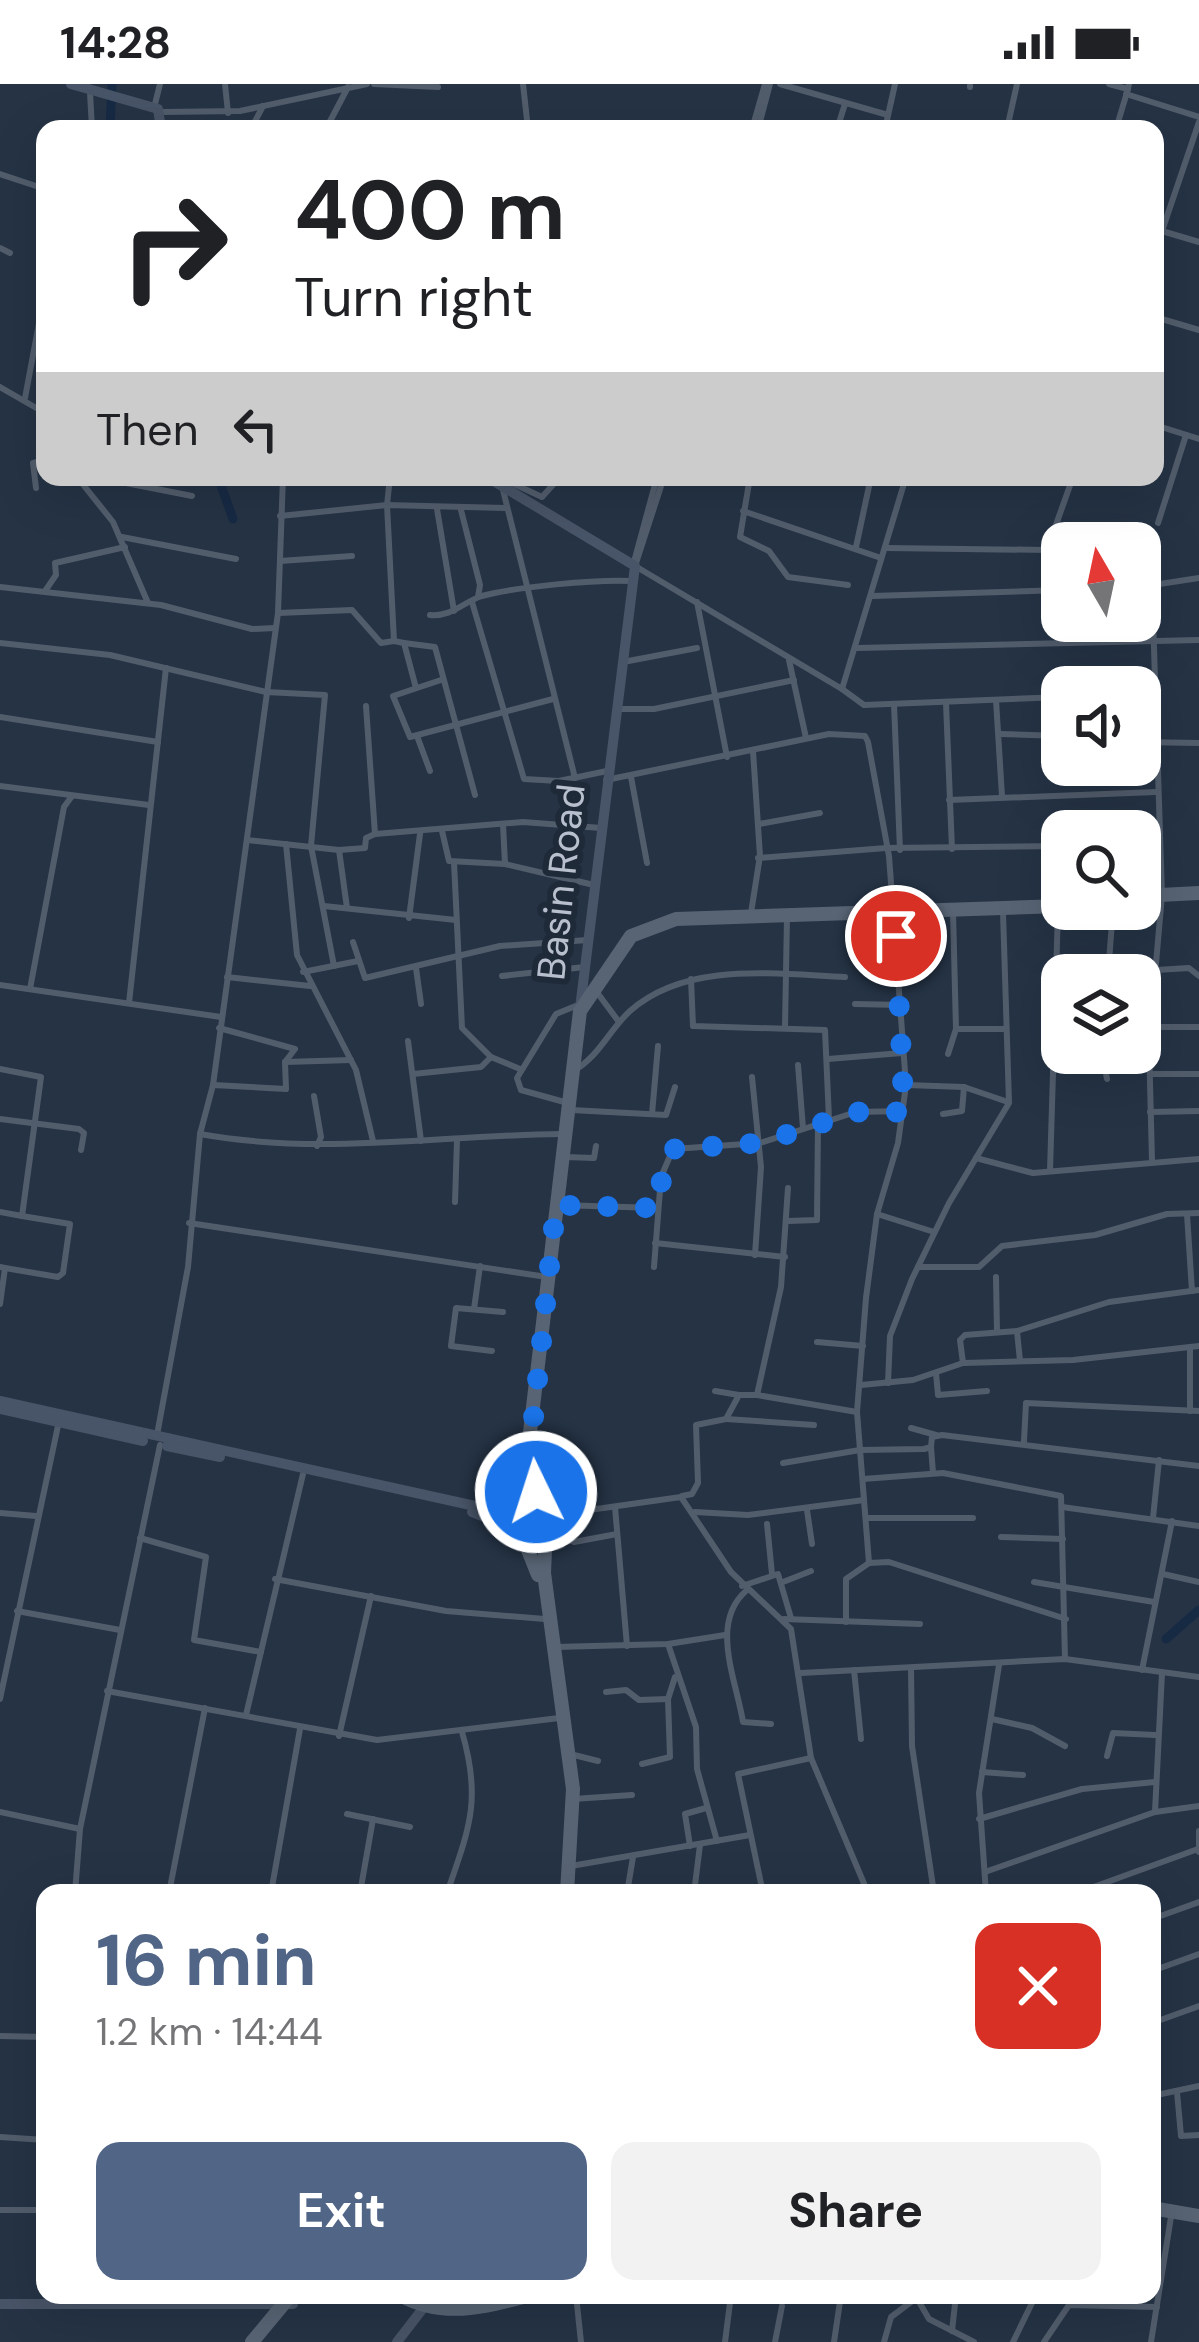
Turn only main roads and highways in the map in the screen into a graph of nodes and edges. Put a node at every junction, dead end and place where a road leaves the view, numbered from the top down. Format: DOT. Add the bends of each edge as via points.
graph roads {
  1 [pos="1199,893"];
  2 [pos="1161,895"];
  3 [pos="1041,907"];
  4 [pos="530,1457"];
  5 [pos="521,1501"];
  6 [pos="497,1509"];
  7 [pos="544,1520"];
  8 [pos="520,1533"];
  9 [pos="563,1718"];
  10 [pos="563,1884"];
  11 [pos="566,1884"];
  12 [pos="1161,2213"];
  13 [pos="1161,2214"];
  14 [pos="1199,2219"];
  15 [pos="288,2304"];
  16 [pos="289,2304"];
  17 [pos="418,2304"];
  18 [pos="491,2304"];
  19 [pos="252,2342"];
  20 [pos="262,2342"];
  1 -- 2 [label="main road"];
  3 -- 4 [label="main road, Basin Road" via="750,915 649,926 632,936 580,1007"];
  4 -- 5 [label="main road"];
  4 -- 7 [label="main road"];
  5 -- 6 [label="main road"];
  5 -- 7 [label="main road"];
  5 -- 8 [label="main road" via="514,1520"];
  7 -- 8 [label="main road" via="536,1537"];
  7 -- 9 [label="main road"];
  8 -- 9 [label="main road" via="534,1561"];
  9 -- 10 [label="main road"];
  9 -- 11 [label="main road" via="573,1799"];
  12 -- 14 [label="main road"];
  13 -- 14 [label="main road"];
  15 -- 19 [label="main road"];
  16 -- 20 [label="main road"];
  17 -- 18 [label="main road" via="460,2311"];
}
